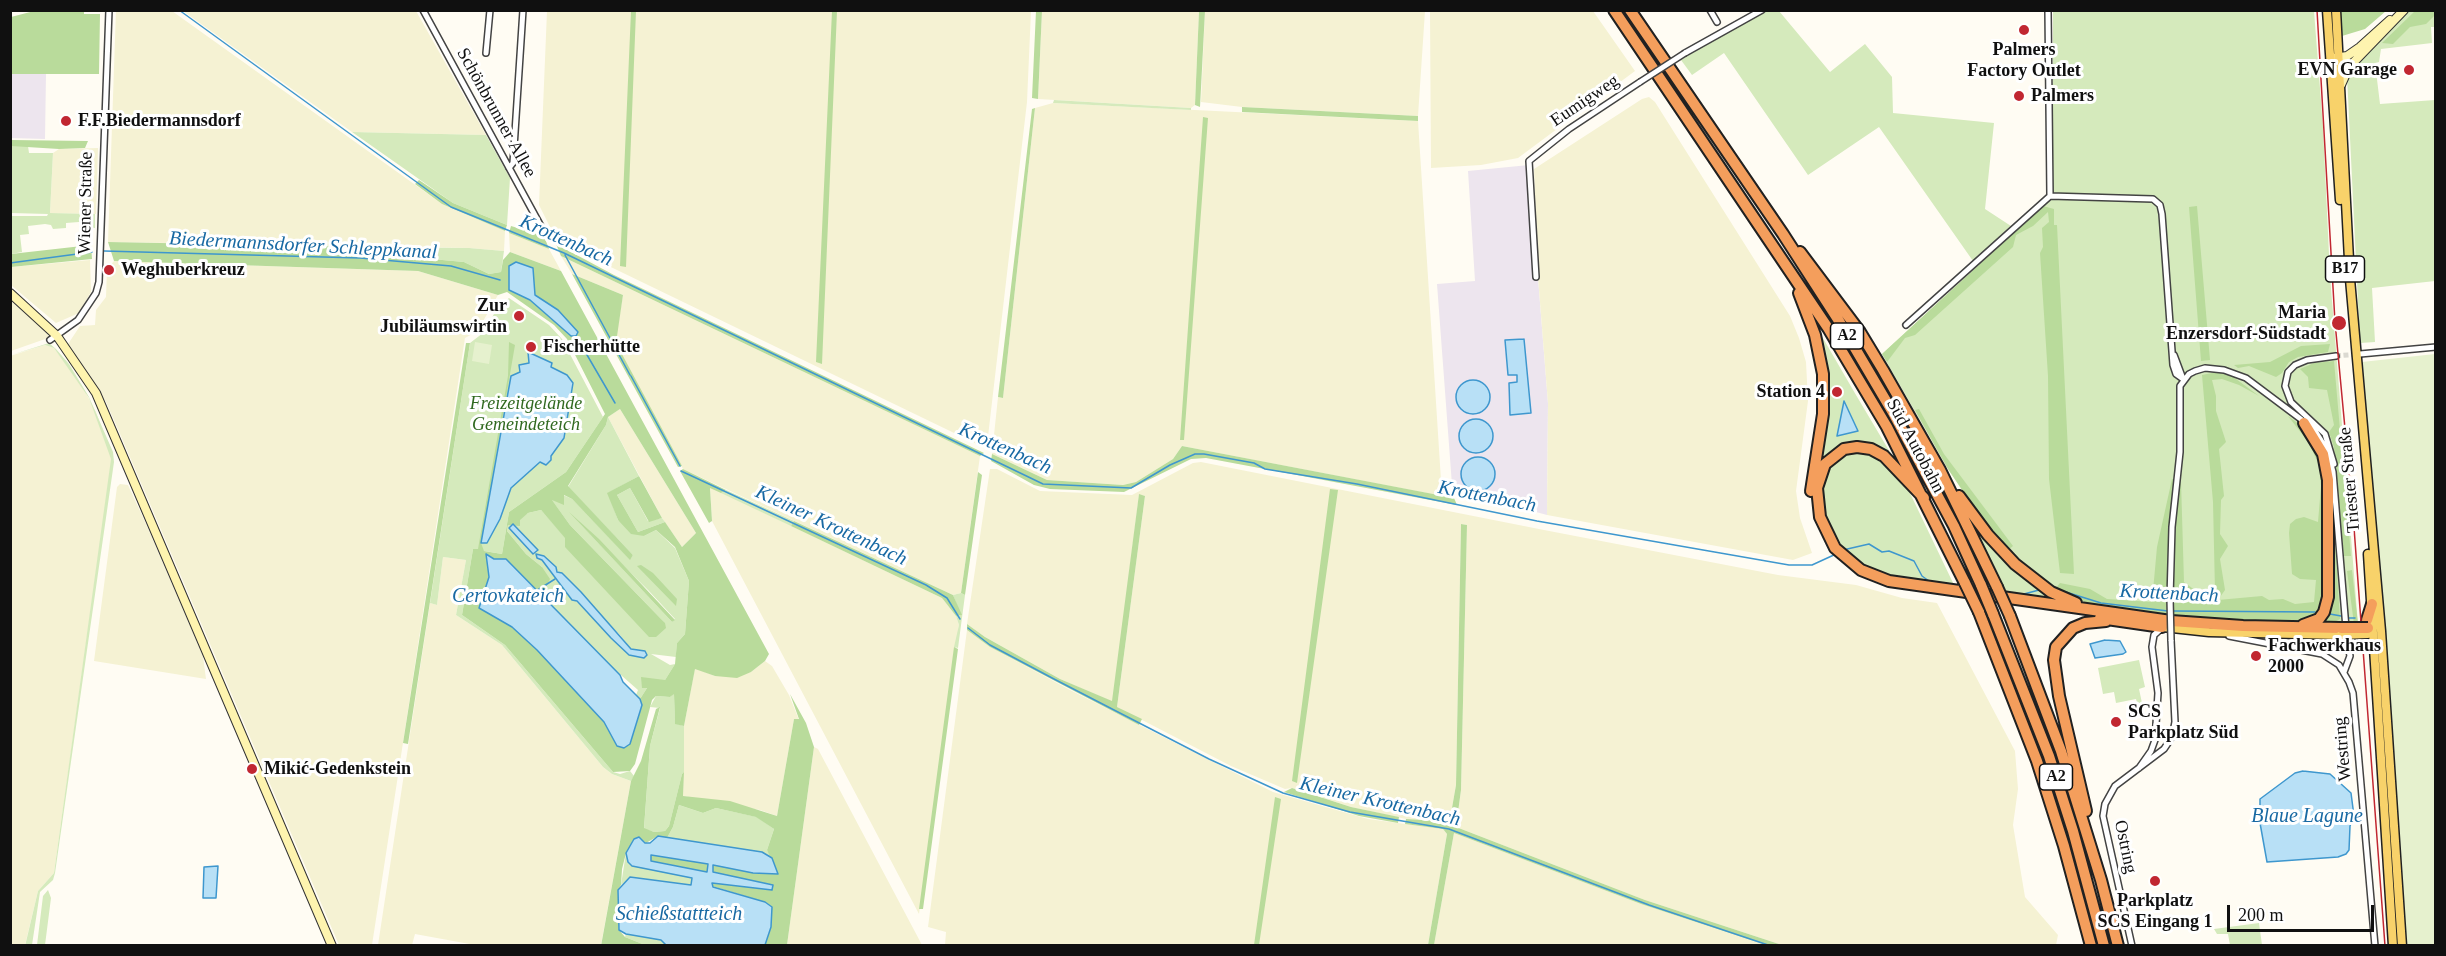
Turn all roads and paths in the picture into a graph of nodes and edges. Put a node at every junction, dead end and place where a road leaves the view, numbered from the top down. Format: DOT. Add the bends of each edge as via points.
graph roads {
  1 [pos="109,10"];
  2 [pos="423,10"];
  3 [pos="490,10"];
  4 [pos="523,10"];
  5 [pos="1614,10"];
  6 [pos="1630,10"];
  7 [pos="1710,10"];
  8 [pos="1762,10"];
  9 [pos="2048,10"];
  10 [pos="2327,10"];
  11 [pos="2336,10"];
  12 [pos="2402,10"];
  13 [pos="1717,22"];
  14 [pos="2338,39"];
  15 [pos="2355,51"];
  16 [pos="486,52"];
  17 [pos="2335,60"];
  18 [pos="2355,61"];
  19 [pos="2341,87"];
  20 [pos="509,168"];
  21 [pos="2050,196"];
  22 [pos="543,230"];
  23 [pos="1783,234"];
  24 [pos="1792,273"];
  25 [pos="1536,277"];
  26 [pos="10,293"];
  27 [pos="1906,325"];
  28 [pos="54,338"];
  29 [pos="2436,347"];
  30 [pos="2360,354"];
  31 [pos="2336,356"];
  32 [pos="2183,380"];
  33 [pos="2304,423"];
  34 [pos="1940,470"];
  35 [pos="2333,472"];
  36 [pos="1924,498"];
  37 [pos="1832,550"];
  38 [pos="2372,604"];
  39 [pos="2118,618"];
  40 [pos="2162,627"];
  41 [pos="2284,627"];
  42 [pos="2369,631"];
  43 [pos="2210,632"];
  44 [pos="2341,632"];
  45 [pos="2344,672"];
  46 [pos="2138,769"];
  47 [pos="2101,880"];
  48 [pos="332,945"];
  49 [pos="2091,945"];
  50 [pos="2104,945"];
  51 [pos="2118,945"];
  52 [pos="2132,945"];
  53 [pos="2375,945"];
  54 [pos="2393,945"];
  55 [pos="2402,945"];
  1 -- 28 [label="street, Wiener Straße" via="99,282 87,309"];
  2 -- 20 [label="street, Schönbrunner Allee"];
  3 -- 16 [label="street"];
  4 -- 20 [label="street" via="513,163"];
  5 -- 24 [label="highway, Süd Autobahn / A2"];
  6 -- 23 [label="highway, Süd Autobahn / A2"];
  7 -- 13 [label="street"];
  8 -- 25 [label="street, Eumigweg, bridge" via="1640,82 1529,161"];
  9 -- 21 [label="street"];
  10 -- 17 [label="main road, Triester Straße / B17"];
  11 -- 14 [label="main road, Triester Straße / B17"];
  12 -- 15 [label="main road"];
  12 -- 18 [label="main road"];
  14 -- 15 [label="main road"];
  14 -- 17 [label="main road, Triester Straße / B17"];
  15 -- 17 [label="main road"];
  17 -- 18 [label="main road"];
  17 -- 19 [label="main road, Triester Straße / B17"];
  17 -- 38 [label="main road, Triester Straße / B17" via="2351,353"];
  18 -- 19 [label="main road" via="2345,72"];
  19 -- 42 [label="main road, Triester Straße / B17"];
  20 -- 22 [label="street, Schönbrunner Allee"];
  21 -- 27 [label="street"];
  21 -- 32 [label="street" via="2157,201 2162,214 2173,364"];
  23 -- 34 [label="highway" via="1860,332"];
  23 -- 50 [label="highway, Süd Autobahn / A2, bridge" via="1892,411 1981,585 2049,756"];
  24 -- 36 [label="highway, Süd Autobahn / A2" via="1887,427"];
  24 -- 37 [label="highway" via="1815,335 1823,374 1823,414 1810,488 1814,519"];
  26 -- 28 [label="main road"];
  28 -- 48 [label="main road" via="86,376 109,420"];
  29 -- 30 [label="street"];
  31 -- 35 [label="street" via="2295,365 2288,372 2285,386 2291,402 2325,434"];
  32 -- 33 [label="street" via="2205,368 2232,372 2246,378"];
  32 -- 46 [label="street, Ostring, bridge" via="2179,396 2180,452 2170,598 2175,722 2164,749"];
  33 -- 35 [label="street" via="2322,440"];
  33 -- 41 [label="highway" via="2323,454 2328,480 2328,597 2319,619 2311,624"];
  34 -- 39 [label="highway" via="1988,535 2039,584"];
  34 -- 47 [label="highway, bridge" via="2010,616 2061,751"];
  35 -- 45 [label="street" via="2350,656"];
  36 -- 37 [label="highway" via="1884,456 1864,448 1844,449 1825,464 1817,488 1820,517"];
  36 -- 49 [label="highway, Süd Autobahn / A2, bridge" via="1979,612 2037,760"];
  37 -- 39 [label="highway" via="1865,579 1889,587"];
  38 -- 42 [label="highway"];
  39 -- 40 [label="highway"];
  39 -- 41 [label="highway"];
  39 -- 47 [label="highway" via="2073,628 2060,642 2054,660"];
  40 -- 43 [label="main road"];
  40 -- 46 [label="street" via="2154,635 2152,647 2158,693 2156,740"];
  41 -- 44 [label="highway"];
  42 -- 44 [label="highway, bridge"];
  42 -- 54 [label="main road" via="2374,652"];
  42 -- 55 [label="main road, Triester Straße / B17"];
  43 -- 44 [label="main road"];
  43 -- 45 [label="street" via="2322,654"];
  45 -- 53 [label="street, Westring" via="2353,693"];
  46 -- 52 [label="street, Ostring" via="2112,791 2103,816"];
  47 -- 51 [label="highway"];
}
